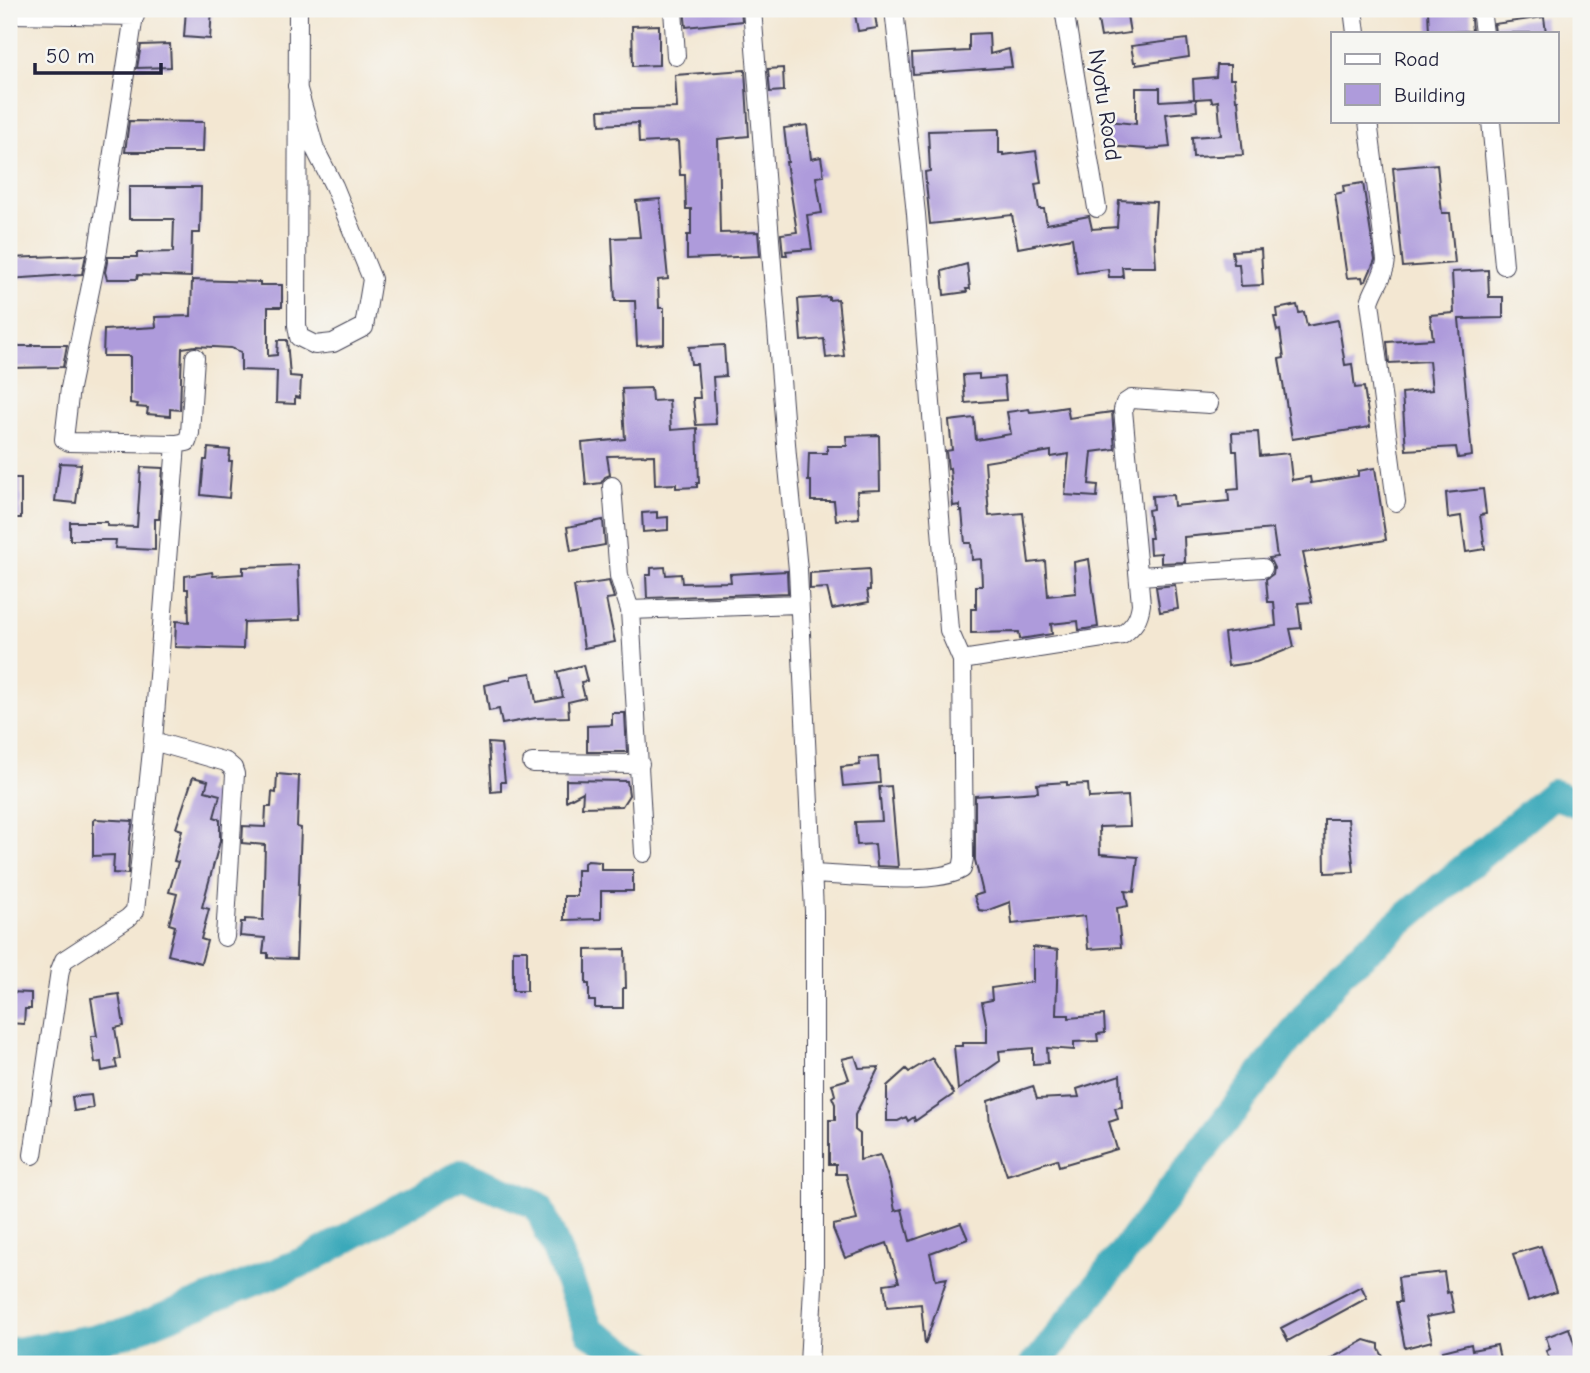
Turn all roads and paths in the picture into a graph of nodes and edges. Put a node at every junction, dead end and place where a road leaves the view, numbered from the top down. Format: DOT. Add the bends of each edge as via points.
graph roads {
  1 [pos="298,9"];
  2 [pos="673,9"];
  3 [pos="752,9"];
  4 [pos="894,9"];
  5 [pos="1064,9"];
  6 [pos="1353,9"];
  7 [pos="1481,9"];
  8 [pos="135,12"];
  9 [pos="9,14"];
  10 [pos="1356,32"];
  11 [pos="1484,32"];
  12 [pos="676,56"];
  13 [pos="297,86"];
  14 [pos="1368,122"];
  15 [pos="1491,122"];
  16 [pos="1097,208"];
  17 [pos="1504,265"];
  18 [pos="195,357"];
  19 [pos="1209,404"];
  20 [pos="176,444"];
  21 [pos="612,486"];
  22 [pos="1396,502"];
  23 [pos="1264,568"];
  24 [pos="1140,576"];
  25 [pos="798,604"];
  26 [pos="630,610"];
  27 [pos="962,660"];
  28 [pos="153,741"];
  29 [pos="532,763"];
  30 [pos="640,764"];
  31 [pos="644,853"];
  32 [pos="811,874"];
  33 [pos="225,937"];
  34 [pos="33,1155"];
  35 [pos="809,1364"];
  1 -- 13 [label="street"];
  2 -- 12 [label="street"];
  3 -- 25 [label="street"];
  4 -- 27 [label="street" via="916,214 949,630"];
  5 -- 16 [label="street, Nyotu Road"];
  6 -- 10 [label="street"];
  7 -- 11 [label="street"];
  8 -- 9 [label="street"];
  8 -- 20 [label="street" via="64,439"];
  13 -- 13 [label="street" via="315,149 372,279 364,327 333,343 315,345 299,337 297,325"];
  14 -- 22 [label="street" via="1386,260 1370,302"];
  15 -- 17 [label="street"];
  18 -- 20 [label="street" via="190,433 187,442"];
  19 -- 24 [label="street" via="1131,399 1125,403"];
  20 -- 28 [label="street"];
  21 -- 26 [label="street" via="619,576"];
  23 -- 24 [label="street"];
  24 -- 27 [label="street" via="1139,617 1122,635"];
  25 -- 26 [label="street"];
  25 -- 32 [label="street"];
  26 -- 30 [label="street"];
  27 -- 32 [label="street" via="962,869 953,874 905,878"];
  28 -- 33 [label="street" via="233,768"];
  28 -- 34 [label="street" via="135,911 64,960"];
  29 -- 30 [label="street"];
  30 -- 31 [label="street"];
  32 -- 35 [label="street" via="814,1268"];
}
